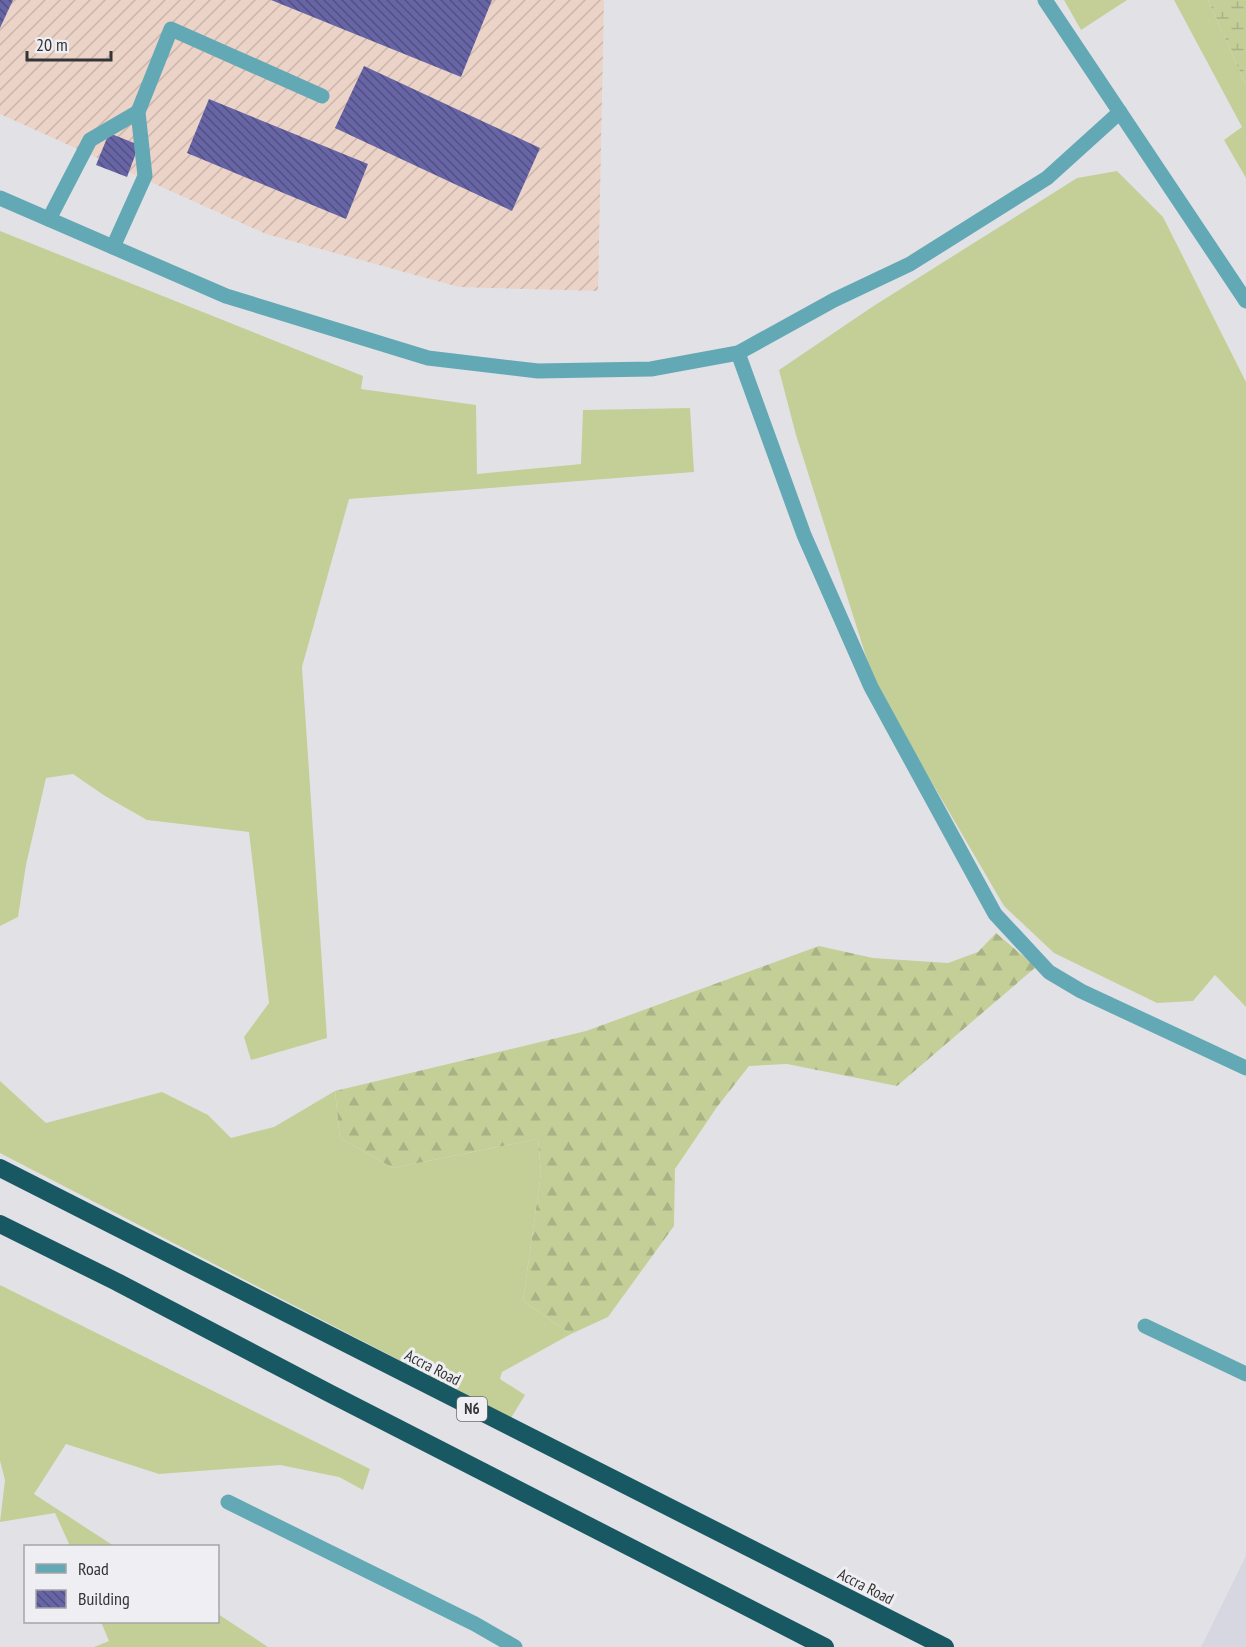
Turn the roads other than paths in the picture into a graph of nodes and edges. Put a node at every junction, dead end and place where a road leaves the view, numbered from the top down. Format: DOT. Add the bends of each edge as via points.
graph roads {
  1 [pos="1045,0"];
  2 [pos="322,96"];
  3 [pos="138,112"];
  4 [pos="1120,112"];
  5 [pos="0,198"];
  6 [pos="49,219"];
  7 [pos="113,247"];
  8 [pos="1246,301"];
  9 [pos="738,353"];
  10 [pos="1246,1068"];
  11 [pos="0,1168"];
  12 [pos="0,1224"];
  13 [pos="1145,1326"];
  14 [pos="1246,1374"];
  15 [pos="228,1502"];
  16 [pos="515,1647"];
  17 [pos="825,1647"];
  18 [pos="945,1647"];
  1 -- 4 [label="street"];
  2 -- 3 [label="street" via="171,29"];
  3 -- 6 [label="street" via="90,140"];
  3 -- 7 [label="street" via="145,176"];
  4 -- 8 [label="street"];
  4 -- 9 [label="street" via="1038,184 910,264"];
  5 -- 6 [label="street"];
  6 -- 7 [label="street"];
  7 -- 9 [label="street" via="226,296 428,358 538,371 651,369"];
  9 -- 10 [label="street" via="804,534 871,687 995,914 1049,972"];
  11 -- 18 [label="highway, Accra Road / N6"];
  12 -- 17 [label="highway"];
  13 -- 14 [label="street"];
  15 -- 16 [label="street"];
}
